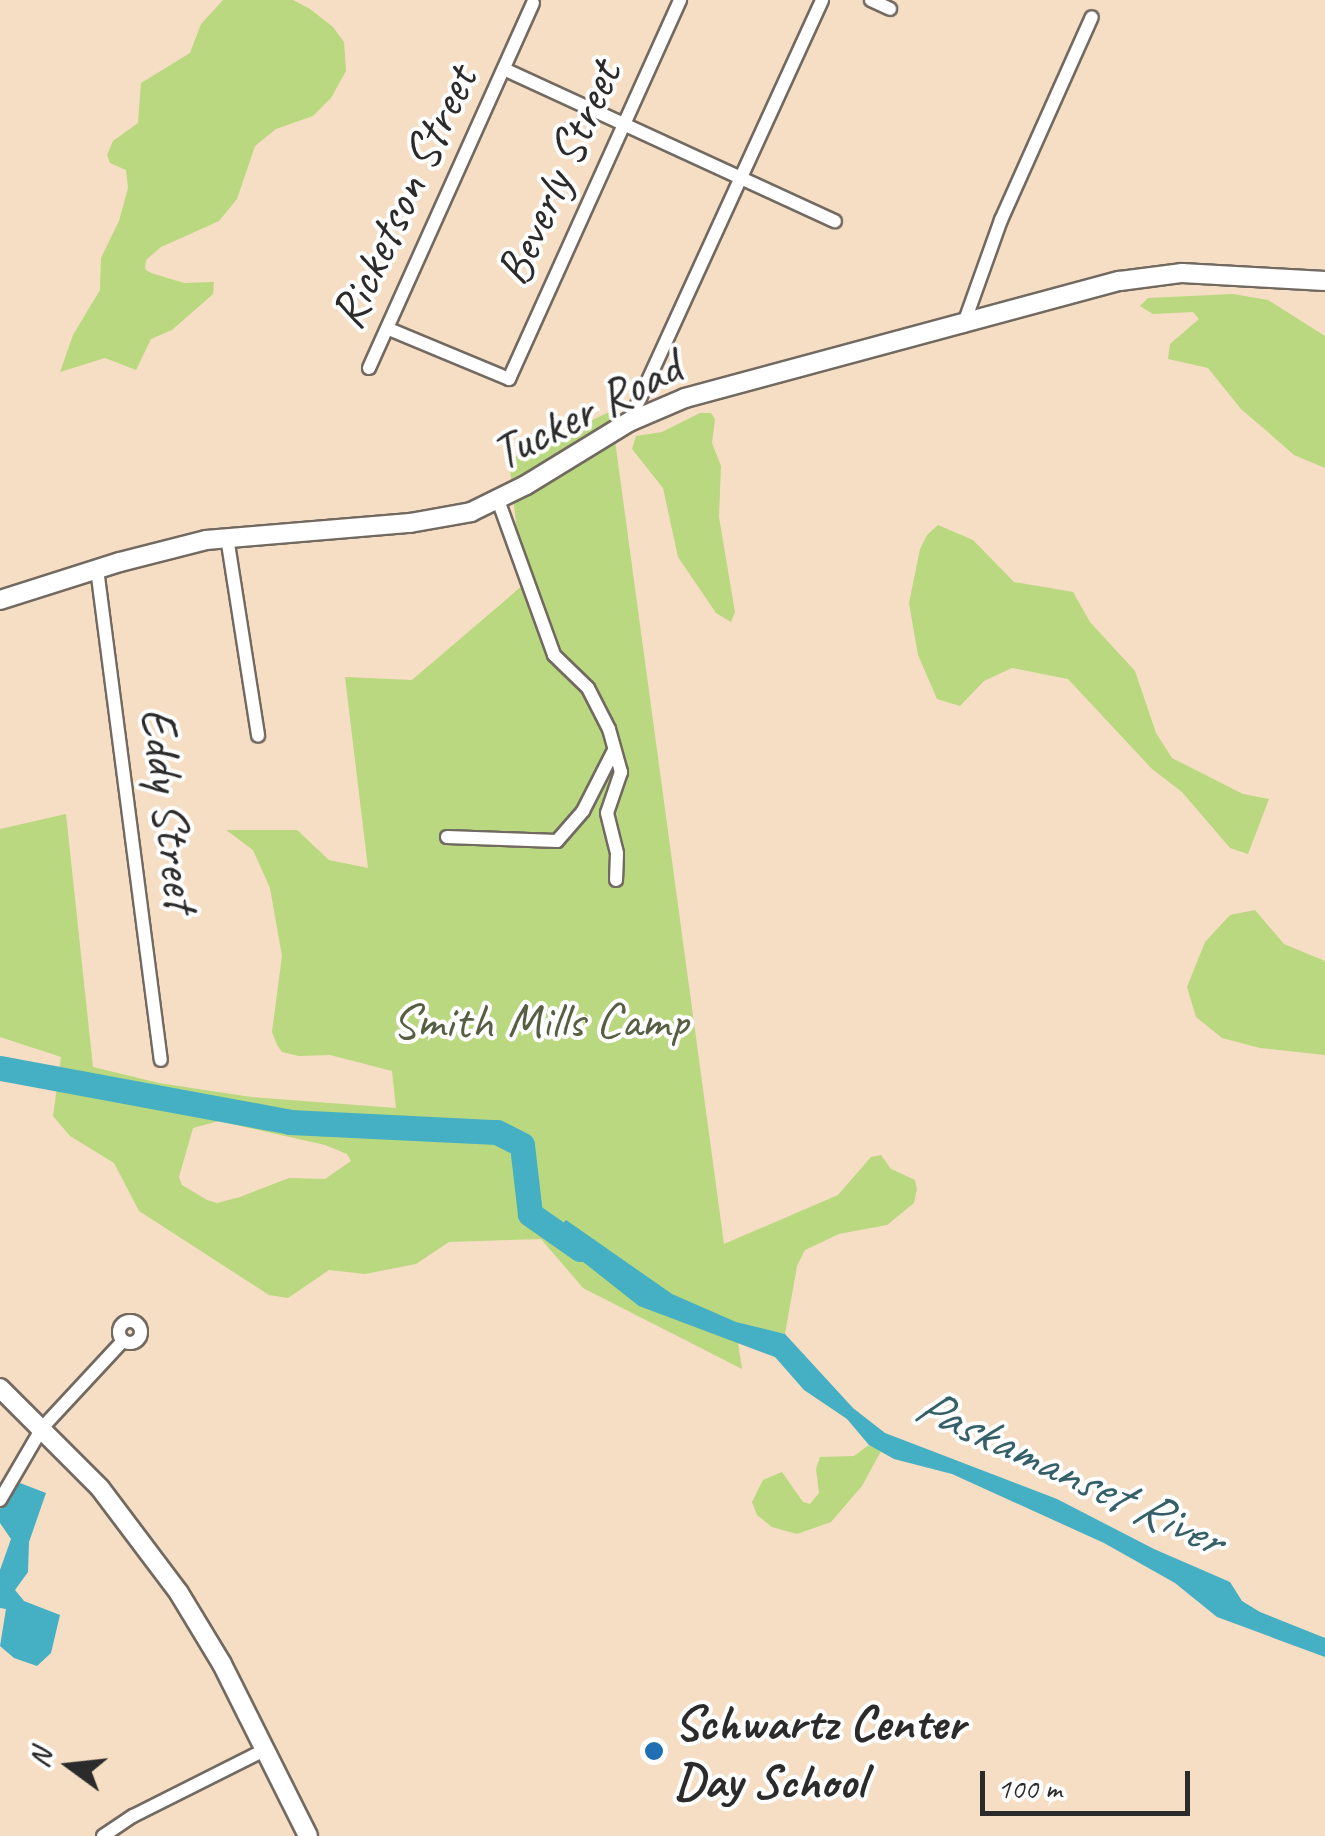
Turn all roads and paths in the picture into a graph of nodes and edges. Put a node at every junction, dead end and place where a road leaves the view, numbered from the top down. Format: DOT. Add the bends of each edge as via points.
graph roads {
  1 [pos="680,0"];
  2 [pos="822,0"];
  3 [pos="871,0"];
  4 [pos="532,3"];
  5 [pos="890,10"];
  6 [pos="1092,17"];
  7 [pos="506,70"];
  8 [pos="623,124"];
  9 [pos="739,178"];
  10 [pos="835,221"];
  11 [pos="1325,281"];
  12 [pos="963,326"];
  13 [pos="390,329"];
  14 [pos="369,368"];
  15 [pos="630,422"];
  16 [pos="498,500"];
  17 [pos="227,538"];
  18 [pos="97,569"];
  19 [pos="0,600"];
  20 [pos="258,736"];
  21 [pos="614,752"];
  22 [pos="447,837"];
  23 [pos="616,880"];
  24 [pos="160,1060"];
  25 [pos="121,1343"];
  26 [pos="0,1388"];
  27 [pos="42,1428"];
  28 [pos="0,1500"];
  29 [pos="266,1749"];
  30 [pos="103,1836"];
  31 [pos="308,1836"];
  1 -- 8 [label="street, Beverly Street"];
  2 -- 9 [label="street"];
  3 -- 5 [label="street"];
  4 -- 7 [label="street, Ricketson Street"];
  6 -- 12 [label="street" via="1001,220"];
  7 -- 8 [label="street"];
  7 -- 13 [label="street, Ricketson Street"];
  8 -- 9 [label="street"];
  8 -- 13 [label="street, Beverly Street" via="509,378"];
  9 -- 10 [label="street"];
  9 -- 15 [label="street"];
  11 -- 12 [label="main road, Tucker Road" via="1164,274"];
  12 -- 15 [label="main road, Tucker Road" via="728,386"];
  13 -- 14 [label="street, Ricketson Street"];
  15 -- 16 [label="main road, Tucker Road"];
  16 -- 17 [label="main road, Tucker Road" via="430,521"];
  16 -- 21 [label="street" via="554,655 588,688"];
  17 -- 18 [label="main road, Tucker Road"];
  17 -- 20 [label="street"];
  18 -- 19 [label="main road, Tucker Road"];
  18 -- 24 [label="street, Eddy Street"];
  21 -- 22 [label="street" via="583,812 557,842"];
  21 -- 23 [label="street" via="621,772 607,813"];
  25 -- 27 [label="street"];
  26 -- 27 [label="main road"];
  27 -- 28 [label="street"];
  27 -- 29 [label="main road" via="100,1488 178,1592"];
  29 -- 30 [label="street"];
  29 -- 31 [label="main road"];
}
